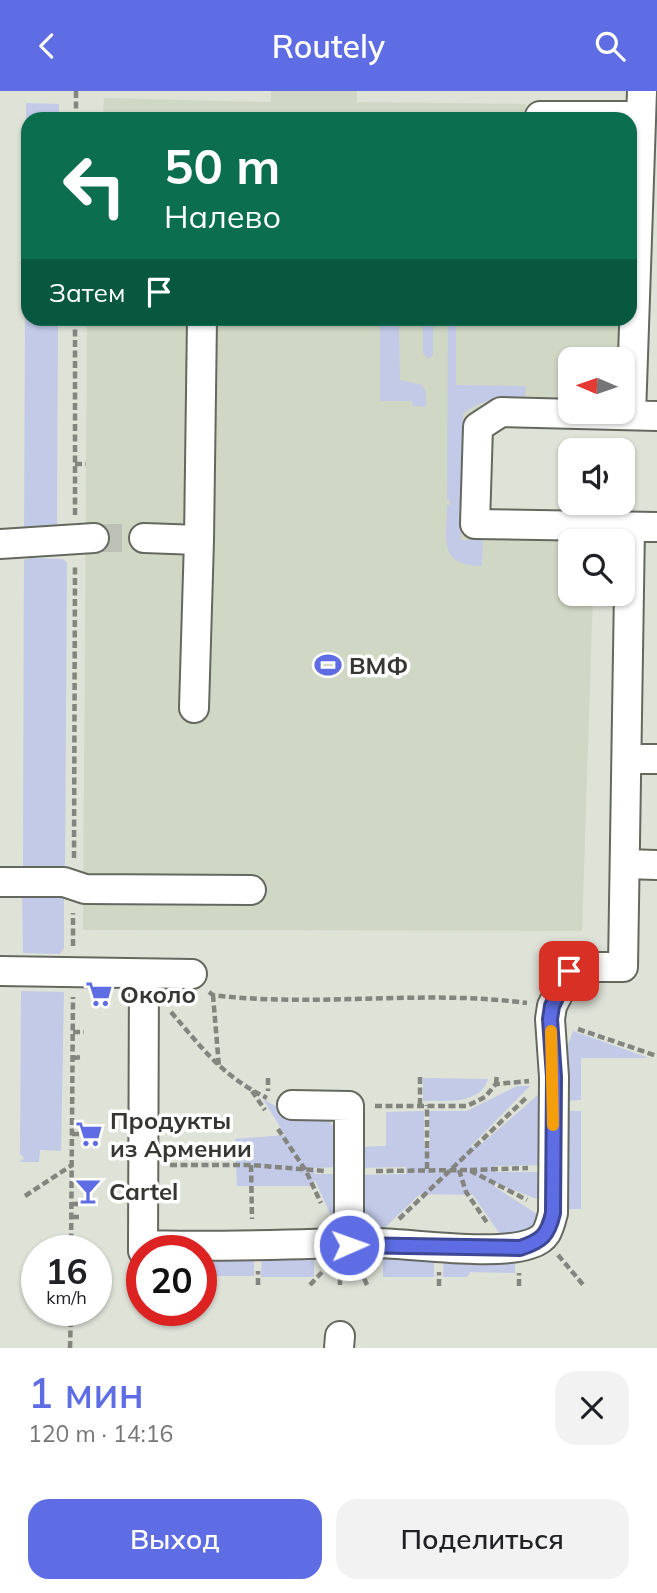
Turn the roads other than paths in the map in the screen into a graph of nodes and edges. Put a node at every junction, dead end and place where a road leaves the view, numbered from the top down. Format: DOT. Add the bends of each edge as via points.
graph roads {
  1 [pos="645,102"];
  2 [pos="570,112"];
  3 [pos="647,229"];
  4 [pos="201,326"];
  5 [pos="644,416"];
  6 [pos="643,527"];
  7 [pos="144,538"];
  8 [pos="85,540"];
  9 [pos="199,540"];
  10 [pos="0,544"];
  11 [pos="194,708"];
  12 [pos="627,759"];
  13 [pos="657,759"];
  14 [pos="625,864"];
  15 [pos="657,865"];
  16 [pos="0,882"];
  17 [pos="251,890"];
  18 [pos="0,971"];
  19 [pos="192,974"];
  20 [pos="144,981"];
  21 [pos="276,1110"];
  22 [pos="143,1235"];
  23 [pos="362,1244"];
  24 [pos="217,1247"];
  1 -- 2 [label="lane"];
  1 -- 3 [label="lane"];
  3 -- 5 [label="lane"];
  4 -- 9 [label="lane"];
  5 -- 6 [label="lane" via="501,412 478,427 475,524"];
  6 -- 12 [label="lane"];
  7 -- 9 [label="lane"];
  8 -- 10 [label="lane"];
  9 -- 11 [label="lane"];
  12 -- 13 [label="lane"];
  12 -- 14 [label="lane"];
  14 -- 15 [label="lane"];
  14 -- 23 [label="lane" via="623,967 569,971 551,1013 553,1168 548,1226 520,1248"];
  16 -- 17 [label="lane" via="85,889"];
  18 -- 20 [label="lane" via="73,971"];
  19 -- 20 [label="lane"];
  20 -- 22 [label="lane"];
  21 -- 23 [label="lane" via="349,1106 349,1171"];
  23 -- 24 [label="lane"];
}
